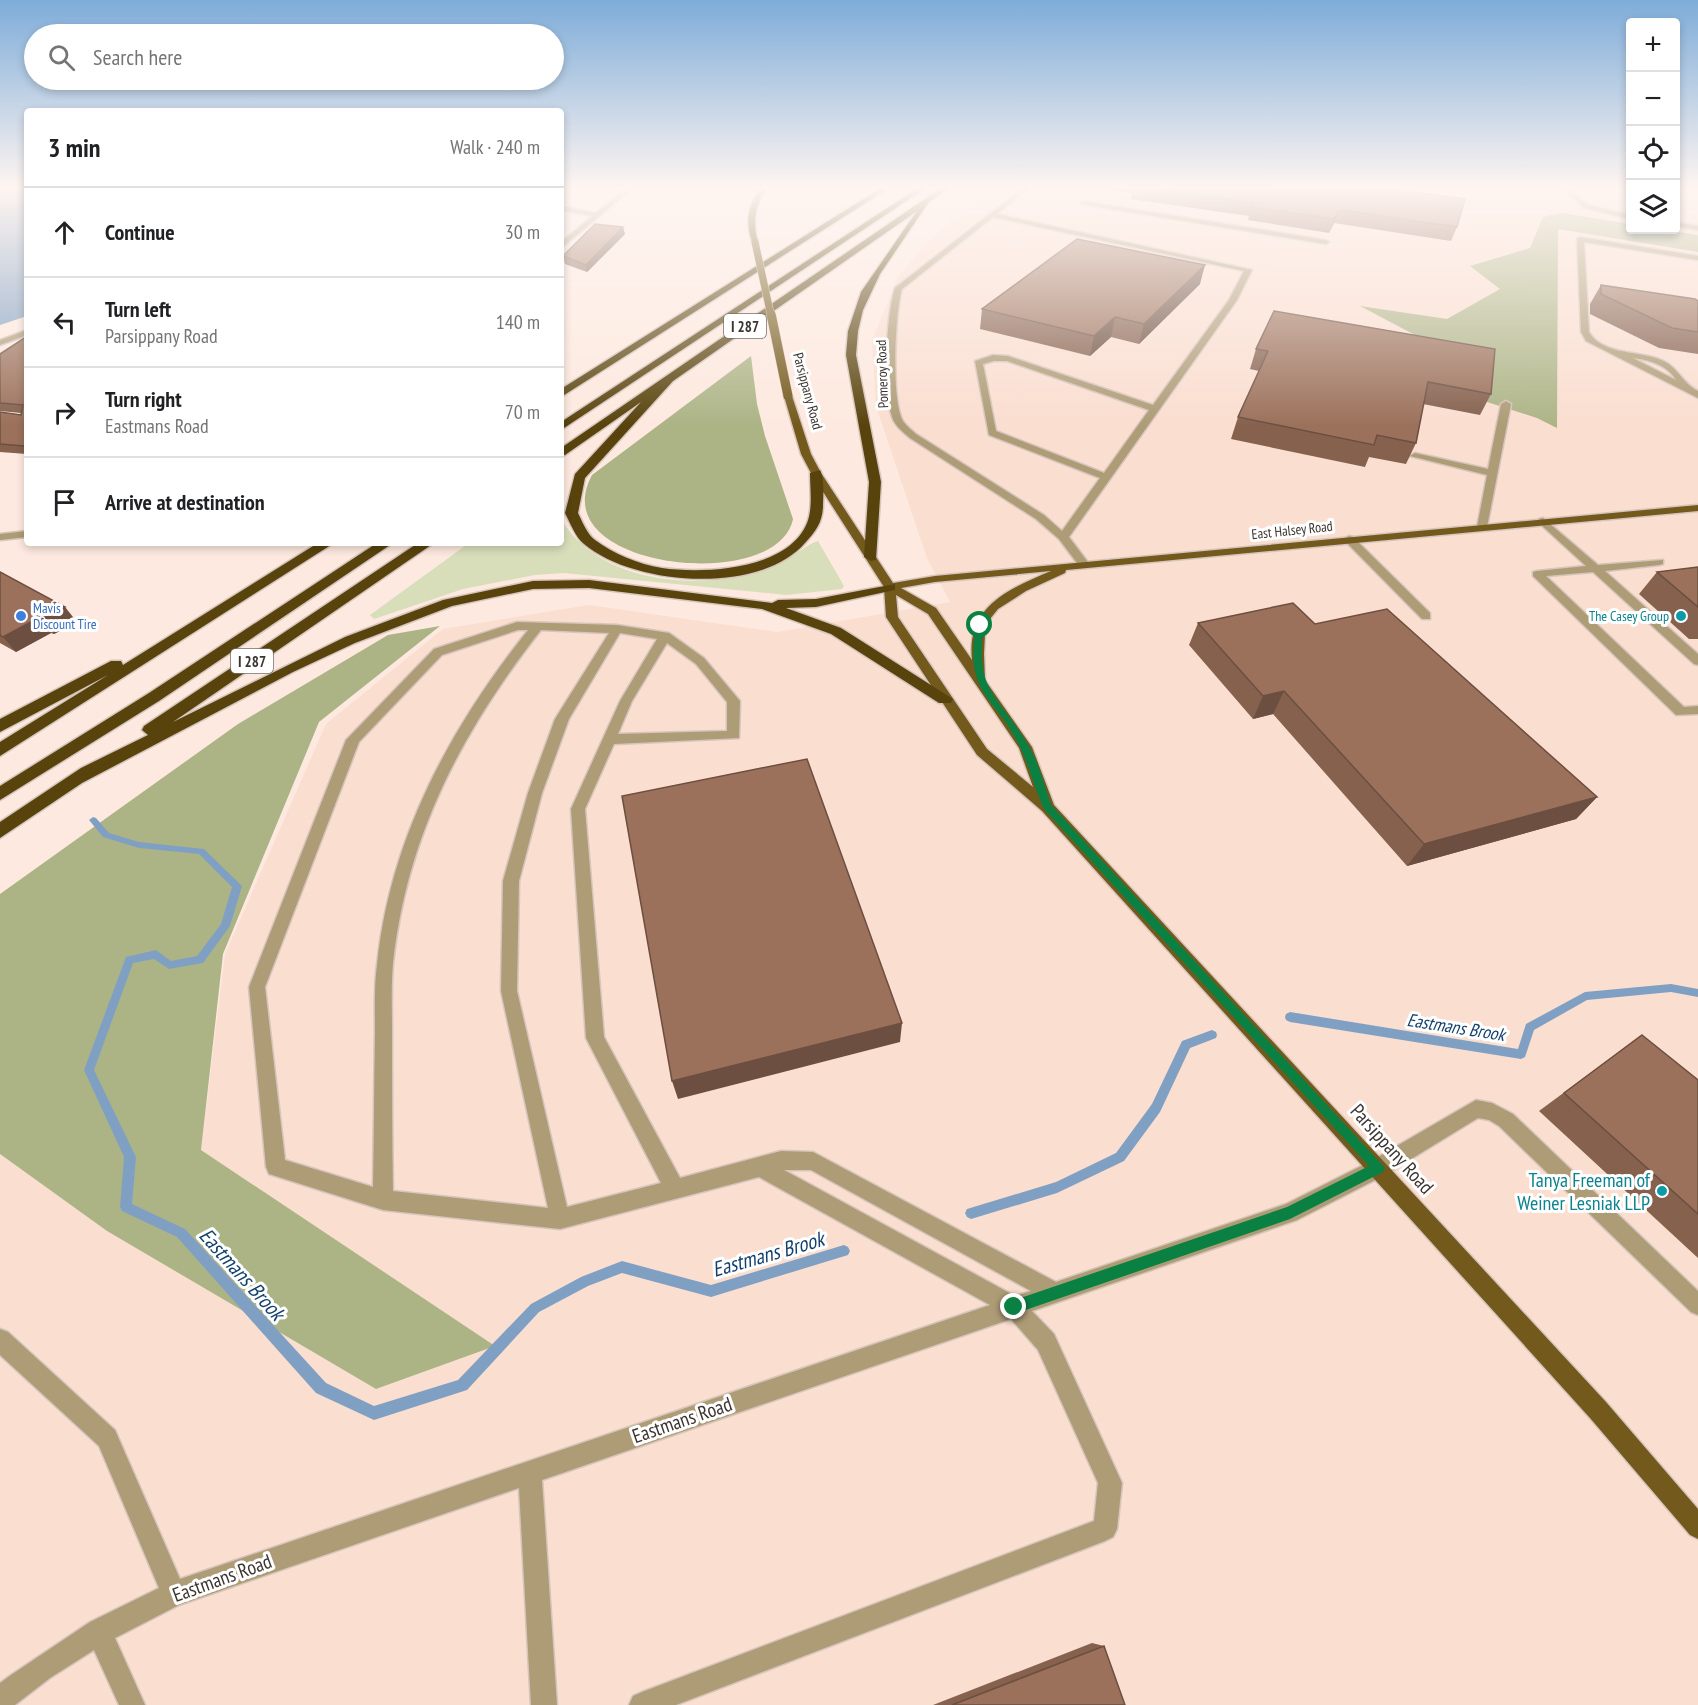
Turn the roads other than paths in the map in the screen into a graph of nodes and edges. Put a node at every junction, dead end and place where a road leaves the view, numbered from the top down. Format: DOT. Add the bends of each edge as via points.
graph roads {
  1 [pos="759,268"];
  2 [pos="760,268"];
  3 [pos="802,268"];
  4 [pos="830,268"];
  5 [pos="880,268"];
  6 [pos="922,268"];
  7 [pos="1237,268"];
  8 [pos="1582,268"];
  9 [pos="1583,296"];
  10 [pos="1594,298"];
  11 [pos="24,333"];
  12 [pos="0,344"];
  13 [pos="668,380"];
  14 [pos="564,392"];
  15 [pos="1698,395"];
  16 [pos="1506,404"];
  17 [pos="1155,409"];
  18 [pos="564,425"];
  19 [pos="564,451"];
  20 [pos="1415,456"];
  21 [pos="816,472"];
  22 [pos="1492,473"];
  23 [pos="1106,477"];
  24 [pos="1698,508"];
  25 [pos="1543,521"];
  26 [pos="1482,527"];
  27 [pos="24,534"];
  28 [pos="0,537"];
  29 [pos="1063,537"];
  30 [pos="1349,539"];
  31 [pos="322,546"];
  32 [pos="381,546"];
  33 [pos="423,546"];
  34 [pos="871,557"];
  35 [pos="1659,562"];
  36 [pos="1078,565"];
  37 [pos="1595,568"];
  38 [pos="260,586"];
  39 [pos="890,587"];
  40 [pos="764,605"];
  41 [pos="1426,616"];
  42 [pos="537,627"];
  43 [pos="617,629"];
  44 [pos="665,636"];
  45 [pos="1698,661"];
  46 [pos="981,684"];
  47 [pos="945,699"];
  48 [pos="1698,710"];
  49 [pos="0,726"];
  50 [pos="609,739"];
  51 [pos="0,750"];
  52 [pos="77,779"];
  53 [pos="0,794"];
  54 [pos="1047,807"];
  55 [pos="0,831"];
  56 [pos="760,1167"];
  57 [pos="1378,1168"];
  58 [pos="675,1189"];
  59 [pos="383,1200"];
  60 [pos="560,1219"];
  61 [pos="1055,1293"];
  62 [pos="1698,1305"];
  63 [pos="1014,1307"];
  64 [pos="0,1340"];
  65 [pos="530,1472"];
  66 [pos="1698,1527"];
  67 [pos="174,1594"];
  68 [pos="99,1631"];
  69 [pos="0,1700"];
  70 [pos="132,1705"];
  71 [pos="544,1705"];
  72 [pos="642,1705"];
  1 -- 14 [label="highway, I 287"];
  2 -- 21 [label="main road, Parsippany Road, bridge" via="788,396 806,454"];
  3 -- 18 [label="highway"];
  4 -- 13 [label="highway, I 287"];
  5 -- 34 [label="highway" via="862,294 851,334 851,355 875,482"];
  6 -- 29 [label="street, Pomeroy Road" via="894,295 893,402 897,419 913,436 1040,517"];
  7 -- 17 [label="street" via="1248,270 1233,300"];
  8 -- 9 [label="street"];
  9 -- 10 [label="street"];
  9 -- 15 [label="street" via="1589,339 1613,354 1651,358 1667,366 1676,371 1683,388"];
  11 -- 12 [label="street"];
  13 -- 19 [label="highway, I 287"];
  13 -- 21 [label="highway" via="579,477 572,491 572,520 596,546 636,567 666,573 712,575 762,565 792,551 812,528"];
  16 -- 22 [label="street"];
  17 -- 23 [label="street"];
  17 -- 23 [label="street" via="1008,359 978,363 992,433"];
  20 -- 22 [label="street"];
  21 -- 34 [label="main road, Parsippany Road"];
  22 -- 26 [label="street"];
  23 -- 29 [label="street"];
  24 -- 25 [label="main road, East Halsey Road"];
  25 -- 26 [label="main road, East Halsey Road"];
  25 -- 37 [label="street"];
  26 -- 30 [label="main road, East Halsey Road"];
  27 -- 28 [label="street"];
  29 -- 36 [label="street, Pomeroy Road"];
  30 -- 36 [label="main road, East Halsey Road"];
  30 -- 41 [label="street"];
  31 -- 38 [label="highway"];
  32 -- 53 [label="highway"];
  33 -- 52 [label="highway, I 287"];
  34 -- 39 [label="main road, Parsippany Road"];
  35 -- 37 [label="street"];
  36 -- 39 [label="main road, East Halsey Road"];
  36 -- 46 [label="main road" via="1021,589 985,618 976,639"];
  37 -- 45 [label="street"];
  37 -- 48 [label="street" via="1537,574 1681,712"];
  38 -- 49 [label="highway"];
  38 -- 51 [label="highway"];
  39 -- 40 [label="highway" via="816,603"];
  39 -- 46 [label="main road, Parsippany Road" via="932,610"];
  39 -- 47 [label="main road, Parsippany Road" via="892,617"];
  40 -- 47 [label="highway" via="836,631"];
  40 -- 52 [label="highway" via="589,584 558,583 495,591 448,603 350,640"];
  42 -- 43 [label="street"];
  42 -- 59 [label="street" via="468,719 431,787 402,870 385,963"];
  42 -- 59 [label="street" via="517,626 438,652 353,740 257,987 276,1167"];
  43 -- 44 [label="street"];
  43 -- 60 [label="street" via="562,719 535,793 511,881 509,991"];
  44 -- 50 [label="street" via="626,701"];
  44 -- 50 [label="street" via="700,661 734,701 734,735"];
  46 -- 54 [label="main road, Parsippany Road" via="1025,747"];
  47 -- 54 [label="main road, Parsippany Road" via="982,752"];
  50 -- 58 [label="street" via="578,809 595,1038"];
  52 -- 55 [label="highway, I 287"];
  54 -- 57 [label="main road, Parsippany Road"];
  56 -- 58 [label="street"];
  56 -- 61 [label="street" via="796,1159 828,1167"];
  56 -- 63 [label="street"];
  57 -- 61 [label="street, Eastmans Road" via="1290,1213"];
  57 -- 62 [label="street, Eastmans Road" via="1476,1109 1492,1112 1531,1143"];
  57 -- 66 [label="main road, Parsippany Road" via="1598,1410"];
  58 -- 60 [label="street"];
  59 -- 60 [label="street"];
  61 -- 63 [label="street, Eastmans Road"];
  63 -- 65 [label="street, Eastmans Road"];
  63 -- 72 [label="street" via="1046,1342 1110,1483 1105,1529"];
  64 -- 67 [label="street" via="107,1438"];
  65 -- 67 [label="street, Eastmans Road"];
  65 -- 71 [label="street"];
  67 -- 68 [label="street, Eastmans Road"];
  68 -- 69 [label="street, Eastmans Road"];
  68 -- 70 [label="street"];
}
